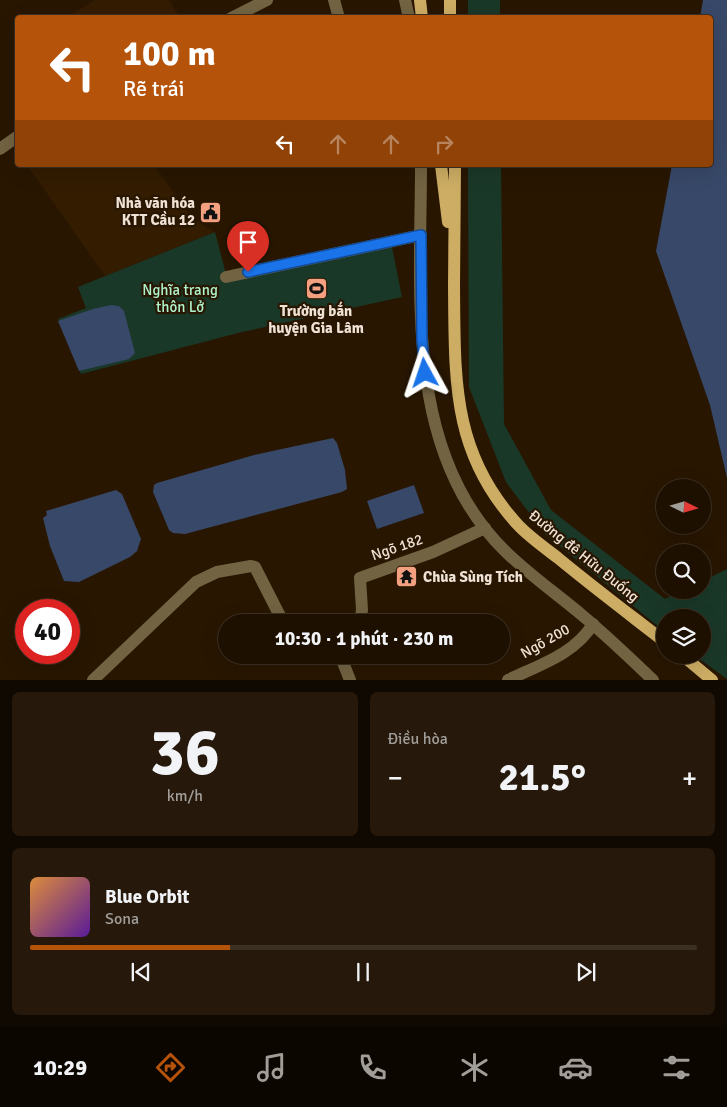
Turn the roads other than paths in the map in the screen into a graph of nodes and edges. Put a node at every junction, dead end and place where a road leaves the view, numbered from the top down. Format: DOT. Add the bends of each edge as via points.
graph roads {
  1 [pos="267,0"];
  2 [pos="334,0"];
  3 [pos="405,0"];
  4 [pos="420,0"];
  5 [pos="450,0"];
  6 [pos="237,15"];
  7 [pos="338,15"];
  8 [pos="408,15"];
  9 [pos="422,15"];
  10 [pos="450,15"];
  11 [pos="15,138"];
  12 [pos="0,148"];
  13 [pos="421,167"];
  14 [pos="441,167"];
  15 [pos="455,167"];
  16 [pos="421,235"];
  17 [pos="453,262"];
  18 [pos="226,277"];
  19 [pos="485,528"];
  20 [pos="279,614"];
  21 [pos="361,614"];
  22 [pos="593,624"];
  23 [pos="656,635"];
  24 [pos="344,664"];
  25 [pos="693,664"];
  26 [pos="93,680"];
  27 [pos="350,680"];
  28 [pos="508,680"];
  29 [pos="653,680"];
  30 [pos="712,680"];
  1 -- 6 [label="street"];
  2 -- 7 [label="street"];
  3 -- 8 [label="street"];
  4 -- 9 [label="main road"];
  5 -- 10 [label="main road"];
  11 -- 12 [label="street"];
  13 -- 16 [label="street"];
  14 -- 17 [label="main road"];
  15 -- 17 [label="main road, Đường đê Hữu Đuống"];
  16 -- 18 [label="street"];
  16 -- 19 [label="street" via="422,340 426,389 433,422 454,480"];
  17 -- 23 [label="main road, Đường đê Hữu Đuống" via="455,366 460,413 476,462 495,496 520,527"];
  19 -- 21 [label="street, Ngõ 182" via="433,552 360,578"];
  19 -- 22 [label="street" via="504,550"];
  20 -- 26 [label="street" via="255,568 217,572 188,588"];
  22 -- 28 [label="street, Ngõ 200" via="580,643"];
  22 -- 29 [label="street"];
  24 -- 27 [label="street"];
  25 -- 30 [label="main road"];
}
